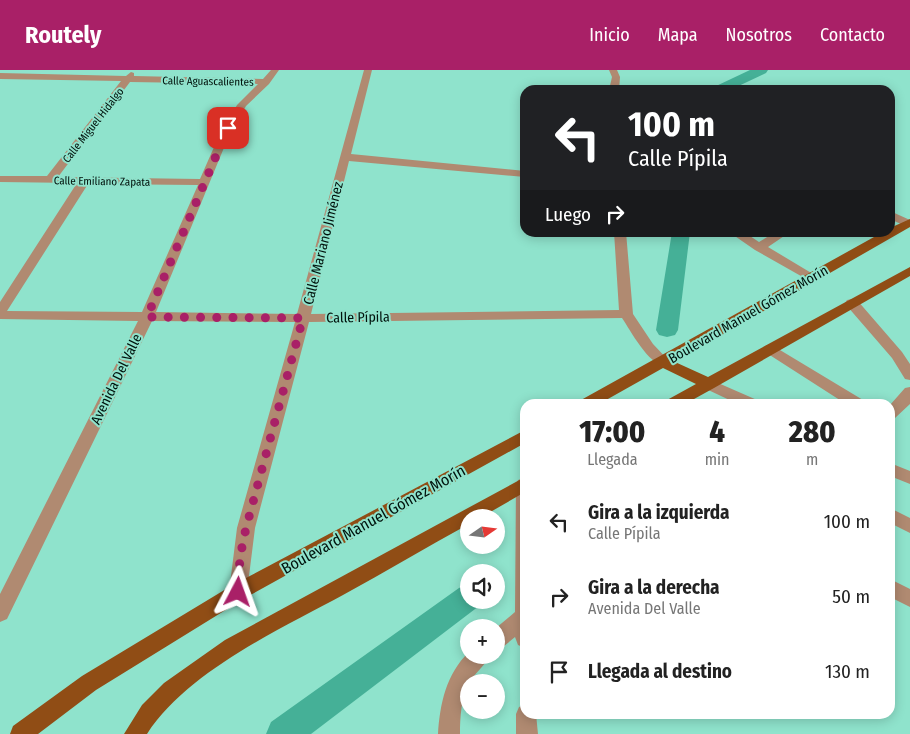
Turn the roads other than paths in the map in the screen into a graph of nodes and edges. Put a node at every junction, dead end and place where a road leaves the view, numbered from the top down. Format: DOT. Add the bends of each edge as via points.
graph roads {
  1 [pos="135,70"];
  2 [pos="275,70"];
  3 [pos="368,70"];
  4 [pos="614,70"];
  5 [pos="0,76"];
  6 [pos="128,80"];
  7 [pos="266,82"];
  8 [pos="615,85"];
  9 [pos="345,157"];
  10 [pos="520,174"];
  11 [pos="0,179"];
  12 [pos="50,180"];
  13 [pos="84,181"];
  14 [pos="204,182"];
  15 [pos="895,216"];
  16 [pos="909,222"];
  17 [pos="895,230"];
  18 [pos="620,237"];
  19 [pos="743,237"];
  20 [pos="776,237"];
  21 [pos="883,237"];
  22 [pos="759,247"];
  23 [pos="910,271"];
  24 [pos="812,277"];
  25 [pos="852,303"];
  26 [pos="0,313"];
  27 [pos="626,314"];
  28 [pos="147,317"];
  29 [pos="303,318"];
  30 [pos="770,349"];
  31 [pos="664,362"];
  32 [pos="910,375"];
  33 [pos="709,384"];
  34 [pos="910,392"];
  35 [pos="595,399"];
  36 [pos="681,399"];
  37 [pos="741,399"];
  38 [pos="850,399"];
  39 [pos="895,409"];
  40 [pos="520,439"];
  41 [pos="895,471"];
  42 [pos="910,478"];
  43 [pos="520,486"];
  44 [pos="895,518"];
  45 [pos="910,526"];
  46 [pos="895,590"];
  47 [pos="238,592"];
  48 [pos="910,599"];
  49 [pos="0,613"];
  50 [pos="520,620"];
  51 [pos="505,633"];
  52 [pos="472,664"];
  53 [pos="526,719"];
  54 [pos="21,734"];
  55 [pos="136,734"];
  56 [pos="448,734"];
  57 [pos="527,734"];
  1 -- 6 [label="street, Calle Miguel Hidalgo"];
  2 -- 7 [label="street, Avenida Del Valle"];
  3 -- 9 [label="street, Calle Mariano Jiménez"];
  4 -- 8 [label="street"];
  5 -- 6 [label="street, Calle Aguascalientes"];
  6 -- 7 [label="street, Calle Aguascalientes"];
  6 -- 12 [label="street, Calle Miguel Hidalgo"];
  7 -- 14 [label="street, Avenida Del Valle" via="234,117"];
  9 -- 10 [label="street"];
  9 -- 29 [label="street, Calle Mariano Jiménez"];
  11 -- 12 [label="street, Calle Emiliano Zapata"];
  12 -- 13 [label="street, Calle Emiliano Zapata"];
  13 -- 14 [label="street, Calle Emiliano Zapata"];
  13 -- 26 [label="street"];
  14 -- 28 [label="street, Avenida Del Valle"];
  15 -- 16 [label="street"];
  16 -- 17 [label="main road, Boulevard Manuel Gómez Morín"];
  18 -- 27 [label="street"];
  19 -- 22 [label="street"];
  20 -- 22 [label="street"];
  21 -- 24 [label="main road, Boulevard Manuel Gómez Morín"];
  22 -- 24 [label="street"];
  23 -- 25 [label="main road"];
  24 -- 31 [label="main road, Boulevard Manuel Gómez Morín"];
  25 -- 30 [label="main road"];
  25 -- 32 [label="street"];
  26 -- 28 [label="street, Calle Pípila"];
  27 -- 29 [label="street, Calle Pípila"];
  27 -- 31 [label="street" via="648,347"];
  28 -- 29 [label="street, Calle Pípila"];
  28 -- 49 [label="street, Avenida Del Valle"];
  29 -- 47 [label="street, Calle Mariano Jiménez" via="246,528"];
  30 -- 33 [label="main road"];
  30 -- 38 [label="street"];
  31 -- 33 [label="main road"];
  31 -- 35 [label="main road, Boulevard Manuel Gómez Morín"];
  33 -- 36 [label="main road"];
  33 -- 37 [label="street"];
  34 -- 39 [label="street"];
  40 -- 47 [label="main road, Boulevard Manuel Gómez Morín"];
  41 -- 42 [label="street"];
  43 -- 55 [label="main road" via="194,672 157,702"];
  44 -- 45 [label="street"];
  46 -- 48 [label="street"];
  47 -- 54 [label="main road, Boulevard Manuel Gómez Morín" via="89,683"];
  50 -- 51 [label="street"];
  52 -- 56 [label="street" via="460,678 452,698"];
  53 -- 57 [label="street"];
}
